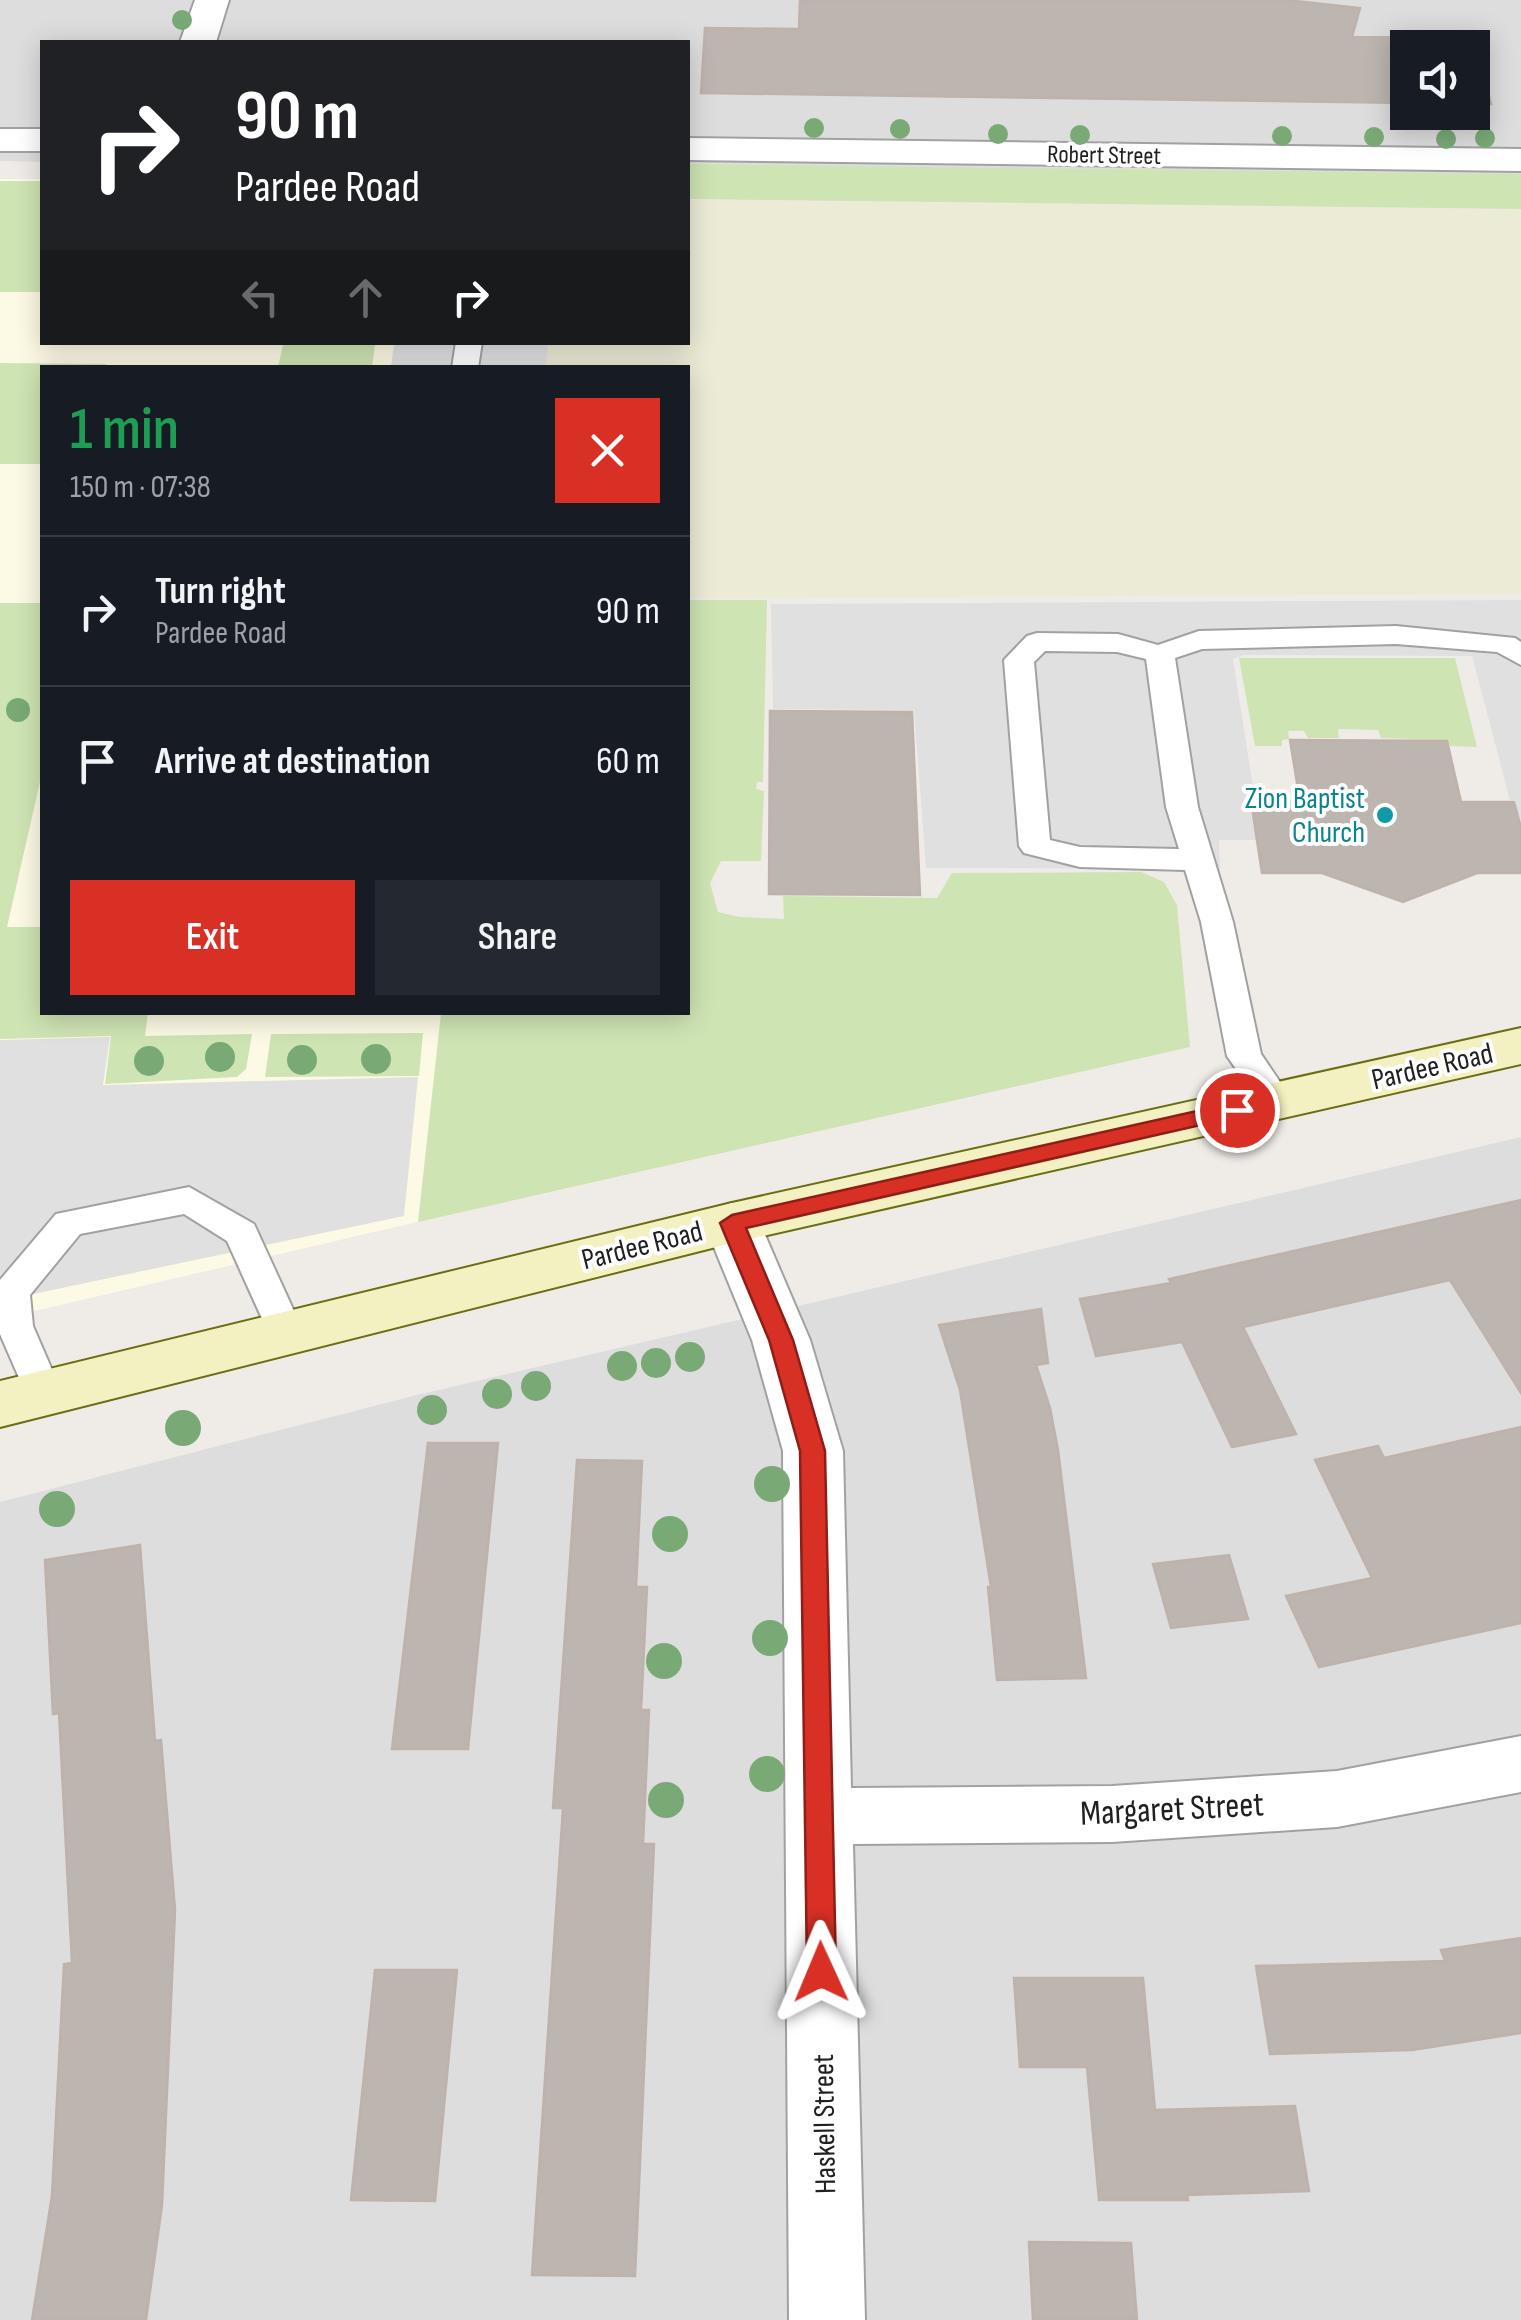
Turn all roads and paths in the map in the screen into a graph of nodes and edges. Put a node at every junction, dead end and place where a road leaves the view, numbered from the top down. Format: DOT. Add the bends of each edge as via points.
graph roads {
  1 [pos="212,0"];
  2 [pos="199,40"];
  3 [pos="0,140"];
  4 [pos="40,140"];
  5 [pos="690,148"];
  6 [pos="1521,160"];
  7 [pos="1515,648"];
  8 [pos="1160,654"];
  9 [pos="1198,860"];
  10 [pos="1521,1046"];
  11 [pos="1276,1101"];
  12 [pos="732,1223"];
  13 [pos="286,1333"];
  14 [pos="22,1398"];
  15 [pos="1521,1764"];
  16 [pos="819,1816"];
  17 [pos="827,2320"];
  1 -- 2 [label="street"];
  3 -- 4 [label="street"];
  5 -- 6 [label="street, Robert Street"];
  7 -- 8 [label="lane" via="1396,635 1199,640"];
  8 -- 9 [label="lane" via="1182,807"];
  8 -- 9 [label="lane" via="1118,643 1038,642 1018,660 1035,846 1080,857"];
  9 -- 11 [label="lane" via="1244,1056"];
  10 -- 11 [label="main road, Pardee Road"];
  11 -- 12 [label="main road, Pardee Road"];
  12 -- 13 [label="main road, Pardee Road"];
  12 -- 16 [label="street, Haskell Street" via="781,1340 813,1451"];
  13 -- 14 [label="main road, Pardee Road"];
  13 -- 14 [label="lane" via="241,1233 189,1200 69,1223 11,1292"];
  15 -- 16 [label="street, Margaret Street" via="1337,1799 1112,1814"];
  16 -- 17 [label="street, Haskell Street"];
}
